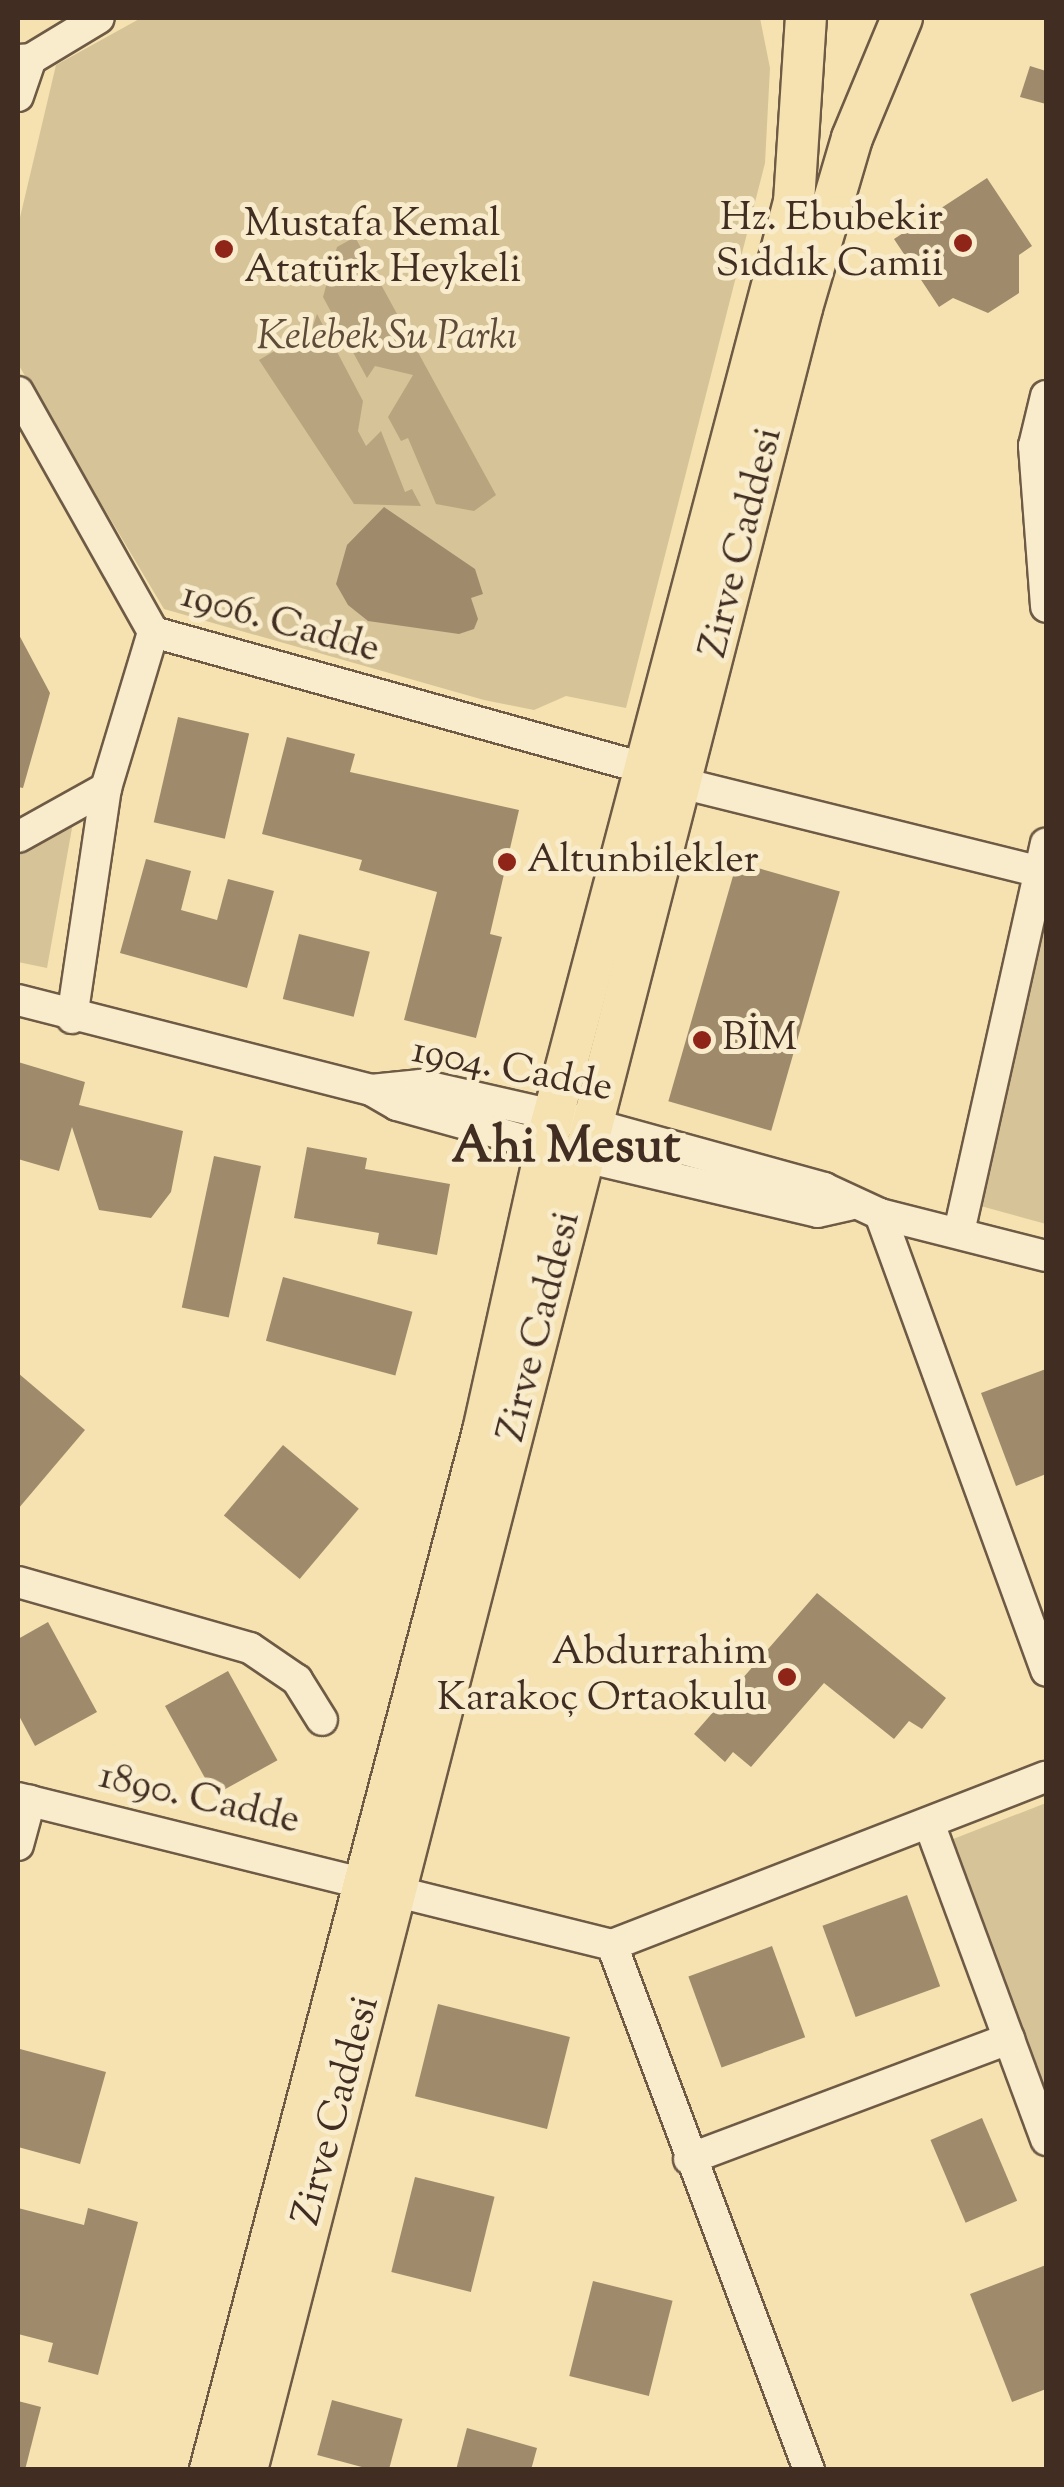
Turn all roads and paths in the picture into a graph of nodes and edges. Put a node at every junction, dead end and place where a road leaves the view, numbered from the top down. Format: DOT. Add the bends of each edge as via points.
graph roads {
  1 [pos="100,18"];
  2 [pos="806,18"];
  3 [pos="902,18"];
  4 [pos="24,59"];
  5 [pos="18,96"];
  6 [pos="18,392"];
  7 [pos="1046,396"];
  8 [pos="1040,448"];
  9 [pos="1046,607"];
  10 [pos="153,632"];
  11 [pos="664,776"];
  12 [pos="106,788"];
  13 [pos="18,836"];
  14 [pos="1044,863"];
  15 [pos="18,1000"];
  16 [pos="72,1018"];
  17 [pos="569,1136"];
  18 [pos="880,1214"];
  19 [pos="959,1232"];
  20 [pos="1046,1256"];
  21 [pos="18,1582"];
  22 [pos="1046,1672"];
  23 [pos="322,1720"];
  24 [pos="1046,1777"];
  25 [pos="24,1799"];
  26 [pos="929,1824"];
  27 [pos="18,1845"];
  28 [pos="380,1884"];
  29 [pos="612,1944"];
  30 [pos="1009,2039"];
  31 [pos="1046,2140"];
  32 [pos="689,2159"];
  33 [pos="210,2470"];
  34 [pos="247,2470"];
  35 [pos="809,2470"];
  1 -- 4 [label="street"];
  2 -- 11 [label="main road, Zirve Caddesi" via="794,202"];
  3 -- 11 [label="main road, Zirve Caddesi" via="852,138"];
  4 -- 5 [label="street"];
  6 -- 10 [label="street, 1906. Cadde"];
  7 -- 8 [label="street"];
  8 -- 9 [label="street"];
  10 -- 11 [label="street, 1906. Cadde"];
  10 -- 12 [label="street"];
  11 -- 14 [label="street, 1906. Cadde"];
  11 -- 17 [label="main road, Zirve Caddesi"];
  12 -- 13 [label="street"];
  12 -- 16 [label="street"];
  14 -- 19 [label="street"];
  15 -- 16 [label="street, 1904. Cadde"];
  16 -- 17 [label="street, 1904. Cadde" via="371,1090 421,1085"];
  17 -- 18 [label="street, 1904. Cadde" via="818,1212 849,1205"];
  17 -- 28 [label="main road, Zirve Caddesi" via="484,1431"];
  18 -- 19 [label="street, 1904. Cadde"];
  18 -- 22 [label="street"];
  19 -- 20 [label="street, 1904. Cadde"];
  21 -- 23 [label="street" via="250,1648 297,1680"];
  24 -- 26 [label="street"];
  25 -- 27 [label="street"];
  25 -- 28 [label="street, 1890. Cadde"];
  26 -- 29 [label="street"];
  26 -- 30 [label="street"];
  28 -- 29 [label="street, 1890. Cadde"];
  28 -- 33 [label="main road, Zirve Caddesi"];
  28 -- 34 [label="main road, Zirve Caddesi"];
  29 -- 32 [label="street"];
  30 -- 31 [label="street"];
  30 -- 32 [label="street"];
  32 -- 35 [label="street"];
}
